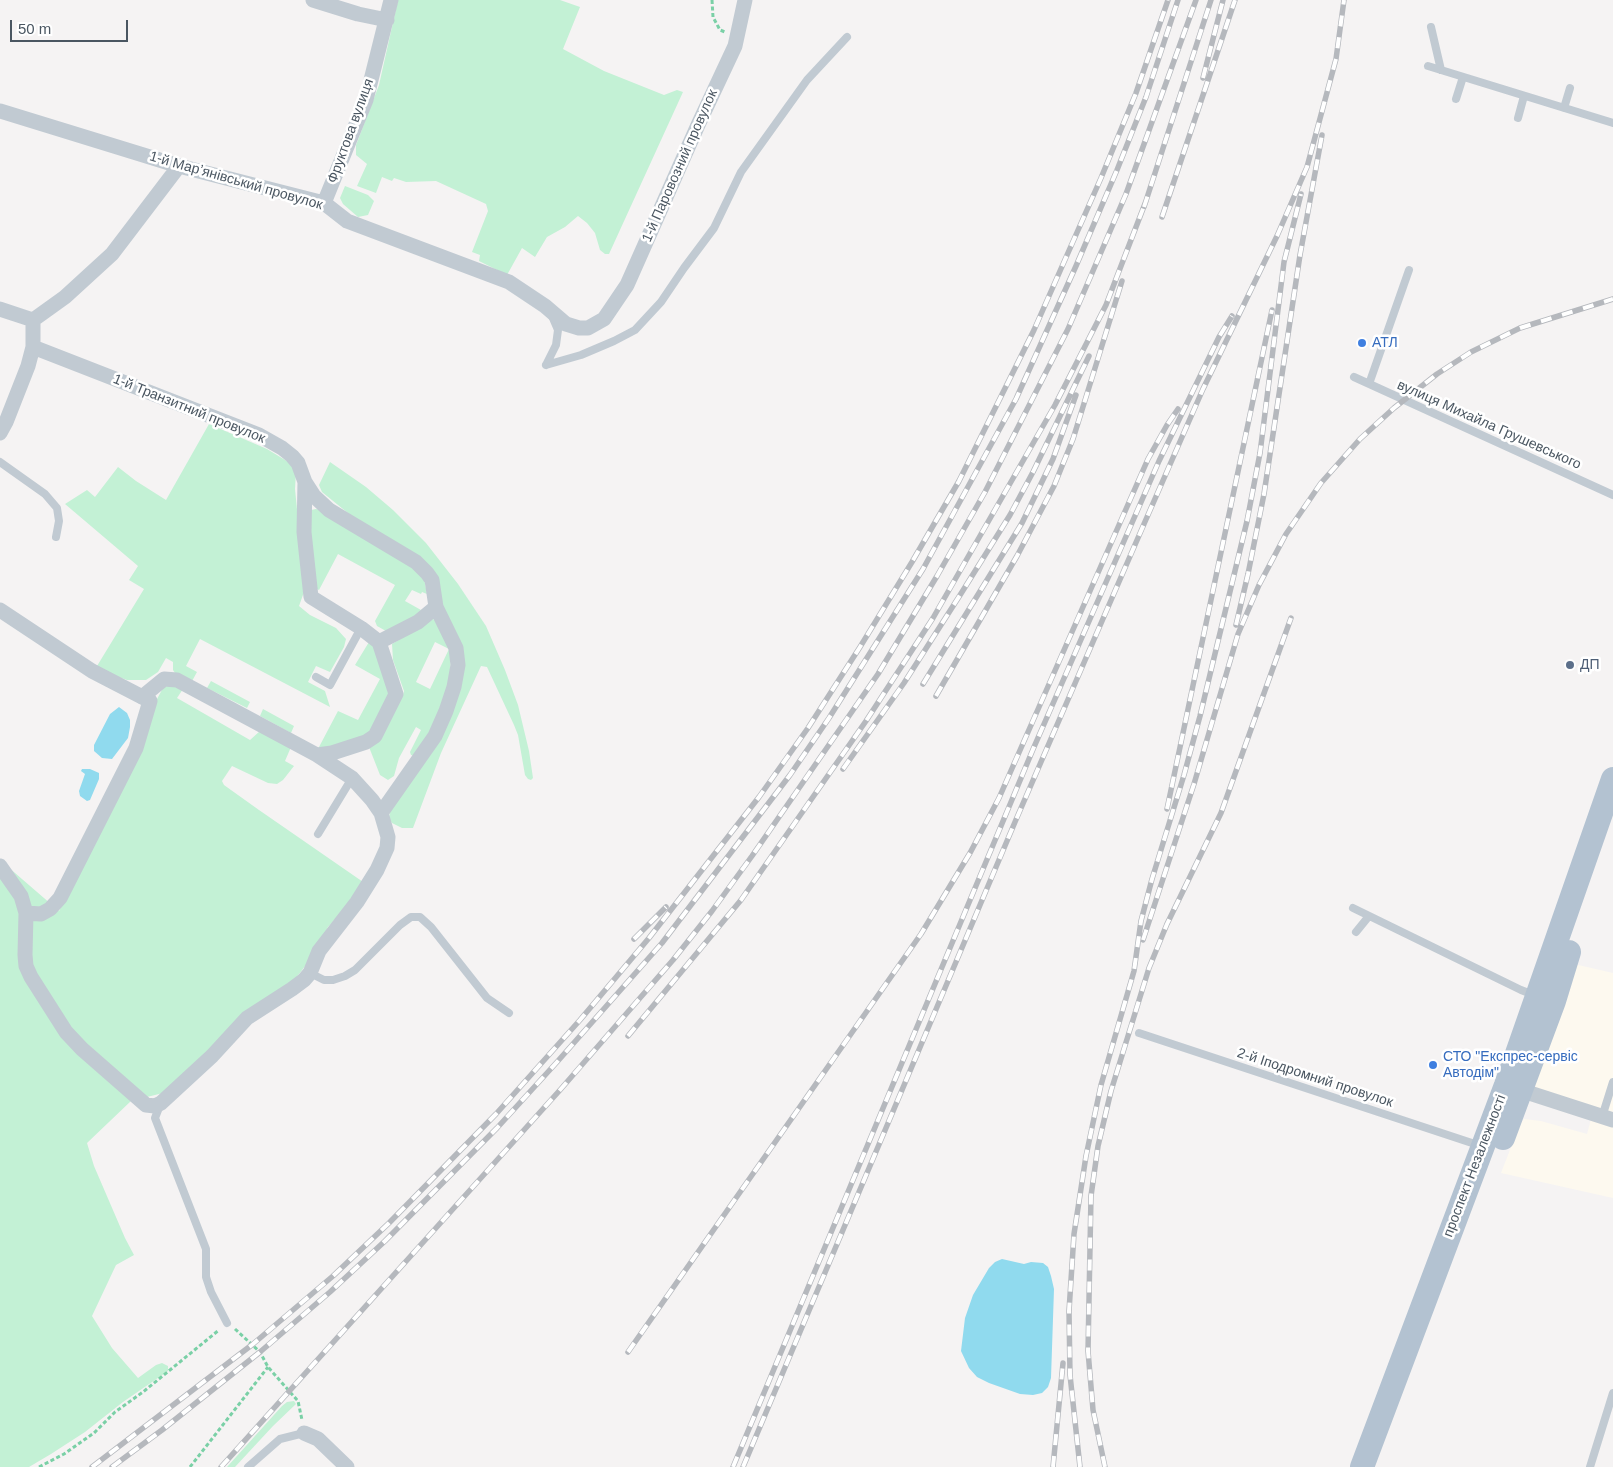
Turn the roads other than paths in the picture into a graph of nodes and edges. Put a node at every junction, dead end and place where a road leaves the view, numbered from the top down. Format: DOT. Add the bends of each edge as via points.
graph roads {
  1 [pos="313,0"];
  2 [pos="391,0"];
  3 [pos="745,0"];
  4 [pos="387,20"];
  5 [pos="1431,27"];
  6 [pos="848,37"];
  7 [pos="1428,66"];
  8 [pos="1441,70"];
  9 [pos="1463,77"];
  10 [pos="1570,88"];
  11 [pos="1524,96"];
  12 [pos="1456,99"];
  13 [pos="1564,108"];
  14 [pos="0,111"];
  15 [pos="1518,118"];
  16 [pos="1613,123"];
  17 [pos="178,166"];
  18 [pos="324,202"];
  19 [pos="1409,270"];
  20 [pos="545,306"];
  21 [pos="0,309"];
  22 [pos="33,320"];
  23 [pos="598,324"];
  24 [pos="33,347"];
  25 [pos="1354,377"];
  26 [pos="1368,384"];
  27 [pos="0,433"];
  28 [pos="0,462"];
  29 [pos="305,482"];
  30 [pos="1613,495"];
  31 [pos="56,537"];
  32 [pos="436,607"];
  33 [pos="0,610"];
  34 [pos="361,628"];
  35 [pos="379,642"];
  36 [pos="316,677"];
  37 [pos="146,699"];
  38 [pos="316,754"];
  39 [pos="352,778"];
  40 [pos="1613,778"];
  41 [pos="381,813"];
  42 [pos="1613,819"];
  43 [pos="318,834"];
  44 [pos="0,866"];
  45 [pos="1353,908"];
  46 [pos="26,913"];
  47 [pos="1369,916"];
  48 [pos="1356,932"];
  49 [pos="310,973"];
  50 [pos="1545,998"];
  51 [pos="509,1013"];
  52 [pos="1139,1033"];
  53 [pos="1613,1082"];
  54 [pos="1514,1088"];
  55 [pos="154,1104"];
  56 [pos="155,1118"];
  57 [pos="1608,1118"];
  58 [pos="1483,1147"];
  59 [pos="227,1322"];
  60 [pos="1613,1393"];
  61 [pos="304,1433"];
  62 [pos="248,1467"];
  63 [pos="347,1467"];
  64 [pos="1362,1467"];
  65 [pos="1380,1467"];
  66 [pos="1590,1467"];
  1 -- 4 [label="street"];
  2 -- 4 [label="street, Фруктова вулиця"];
  3 -- 23 [label="street, 1-й Паровозний провулок" via="735,46 627,285 612,310"];
  4 -- 18 [label="street, Фруктова вулиця" via="366,100"];
  5 -- 8 [label="lane"];
  6 -- 20 [label="lane" via="807,80 740,172 714,228 661,302 634,330 581,355 546,365 556,345 558,330"];
  7 -- 8 [label="lane"];
  8 -- 9 [label="lane"];
  9 -- 11 [label="lane"];
  9 -- 12 [label="lane"];
  10 -- 13 [label="lane"];
  11 -- 13 [label="lane"];
  11 -- 15 [label="lane"];
  13 -- 16 [label="lane"];
  14 -- 17 [label="street, 1-й Марʼянівський провулок"];
  17 -- 18 [label="street, 1-й Марʼянівський провулок"];
  17 -- 22 [label="street" via="112,254"];
  18 -- 20 [label="street, 1-й Марʼянівський провулок" via="347,221 509,282"];
  19 -- 26 [label="lane"];
  20 -- 23 [label="street, 1-й Марʼянівський провулок" via="566,324 588,328"];
  21 -- 22 [label="street"];
  22 -- 24 [label="street"];
  24 -- 27 [label="street"];
  24 -- 29 [label="street, 1-й Транзитний провулок" via="259,435 292,456"];
  25 -- 26 [label="lane, вулиця Михайла Грушевського"];
  26 -- 30 [label="lane, вулиця Михайла Грушевського"];
  28 -- 31 [label="lane" via="45,494 56,508 60,521"];
  29 -- 32 [label="street" via="329,510 416,562 428,573"];
  29 -- 34 [label="street, 1-й Транзитний провулок" via="304,532 311,597"];
  32 -- 35 [label="street" via="418,622"];
  32 -- 41 [label="street" via="456,648 458,665 454,687 435,736"];
  33 -- 37 [label="street" via="92,671"];
  34 -- 35 [label="street"];
  34 -- 36 [label="lane" via="330,685"];
  35 -- 38 [label="street" via="396,694 375,736 349,748"];
  37 -- 38 [label="street" via="164,679 176,680"];
  37 -- 46 [label="street" via="136,748 60,898 46,912"];
  38 -- 39 [label="street"];
  39 -- 41 [label="street"];
  39 -- 43 [label="lane"];
  40 -- 50 [label="main road, проспект Незалежності"];
  41 -- 49 [label="street" via="388,837 377,870 319,951"];
  42 -- 50 [label="main road, проспект Незалежності"];
  44 -- 46 [label="street" via="21,896"];
  45 -- 47 [label="lane"];
  46 -- 55 [label="street" via="26,966 66,1032 82,1049"];
  47 -- 48 [label="lane"];
  47 -- 50 [label="lane" via="1521,990"];
  49 -- 51 [label="lane" via="324,980 345,976 400,925 411,917 420,917 487,998"];
  49 -- 55 [label="street" via="292,989 247,1018 212,1056"];
  50 -- 54 [label="main road, проспект Незалежності"];
  52 -- 58 [label="lane, 2-й Іподромний провулок"];
  53 -- 57 [label="lane"];
  54 -- 57 [label="street"];
  54 -- 58 [label="main road, проспект Незалежності"];
  54 -- 65 [label="main road, проспект Незалежності"];
  55 -- 56 [label="lane"];
  55 -- 56 [label="lane"];
  56 -- 59 [label="lane" via="206,1249 206,1277 211,1292"];
  58 -- 64 [label="main road, проспект Незалежності"];
  60 -- 66 [label="lane"];
  61 -- 62 [label="lane" via="280,1439"];
  61 -- 63 [label="street" via="318,1439"];
}
